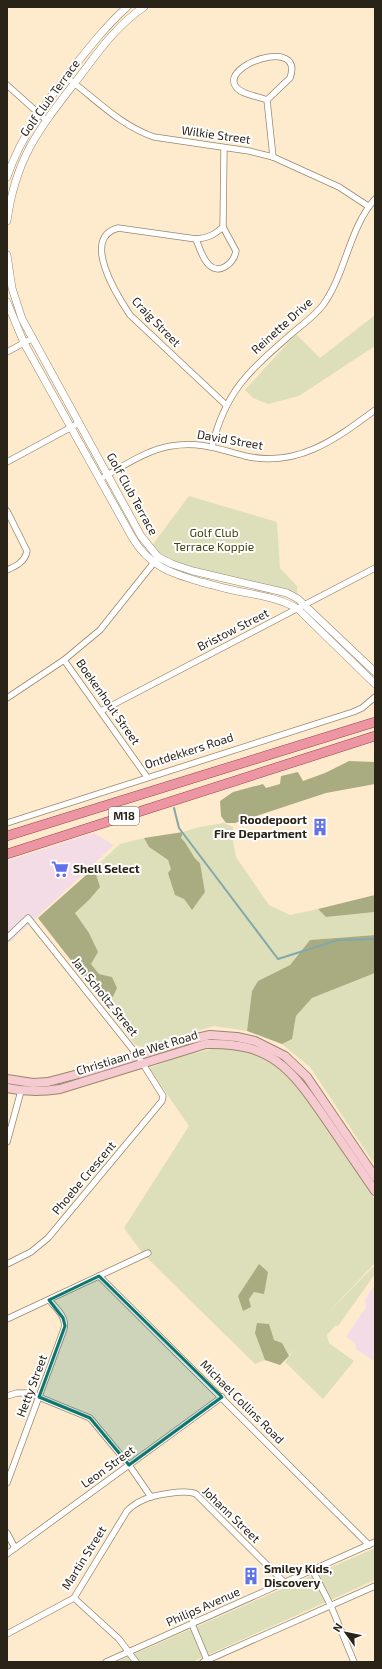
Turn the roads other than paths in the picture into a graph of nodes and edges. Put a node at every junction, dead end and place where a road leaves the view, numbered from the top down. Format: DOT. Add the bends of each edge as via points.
graph roads {
  1 [pos="127,7"];
  2 [pos="144,7"];
  3 [pos="66,77"];
  4 [pos="75,83"];
  5 [pos="7,85"];
  6 [pos="267,100"];
  7 [pos="39,113"];
  8 [pos="46,120"];
  9 [pos="224,148"];
  10 [pos="274,157"];
  11 [pos="7,177"];
  12 [pos="375,199"];
  13 [pos="368,206"];
  14 [pos="7,221"];
  15 [pos="223,227"];
  16 [pos="196,239"];
  17 [pos="7,255"];
  18 [pos="7,302"];
  19 [pos="33,338"];
  20 [pos="24,343"];
  21 [pos="7,352"];
  22 [pos="226,405"];
  23 [pos="375,410"];
  24 [pos="79,423"];
  25 [pos="70,428"];
  26 [pos="212,446"];
  27 [pos="7,462"];
  28 [pos="108,475"];
  29 [pos="100,479"];
  30 [pos="7,512"];
  31 [pos="156,560"];
  32 [pos="375,568"];
  33 [pos="7,570"];
  34 [pos="304,605"];
  35 [pos="298,609"];
  36 [pos="64,660"];
  37 [pos="375,672"];
  38 [pos="375,684"];
  39 [pos="375,697"];
  40 [pos="7,698"];
  41 [pos="101,711"];
  42 [pos="375,716"];
  43 [pos="375,722"];
  44 [pos="348,731"];
  45 [pos="375,738"];
  46 [pos="147,777"];
  47 [pos="7,823"];
  48 [pos="7,836"];
  49 [pos="7,854"];
  50 [pos="7,938"];
  51 [pos="140,1060"];
  52 [pos="7,1079"];
  53 [pos="7,1088"];
  54 [pos="21,1092"];
  55 [pos="161,1092"];
  56 [pos="7,1142"];
  57 [pos="375,1177"];
  58 [pos="375,1191"];
  59 [pos="148,1253"];
  60 [pos="7,1264"];
  61 [pos="99,1276"];
  62 [pos="49,1300"];
  63 [pos="7,1319"];
  64 [pos="7,1396"];
  65 [pos="40,1397"];
  66 [pos="222,1397"];
  67 [pos="129,1465"];
  68 [pos="7,1483"];
  69 [pos="151,1497"];
  70 [pos="7,1533"];
  71 [pos="372,1544"];
  72 [pos="15,1548"];
  73 [pos="7,1554"];
  74 [pos="313,1571"];
  75 [pos="285,1583"];
  76 [pos="375,1586"];
  77 [pos="74,1598"];
  78 [pos="331,1606"];
  79 [pos="192,1624"];
  80 [pos="7,1634"];
  81 [pos="129,1651"];
  82 [pos="205,1661"];
  83 [pos="106,1662"];
  84 [pos="136,1662"];
  85 [pos="354,1662"];
  1 -- 3 [label="street, Golf Club Terrace" via="104,30"];
  2 -- 4 [label="street, Golf Club Terrace" via="127,19 112,35"];
  3 -- 4 [label="street, Wilkie Street"];
  3 -- 7 [label="street, Golf Club Terrace"];
  4 -- 8 [label="street, Golf Club Terrace"];
  4 -- 9 [label="street, Wilkie Street" via="111,113 140,132 154,137"];
  5 -- 7 [label="street"];
  6 -- 6 [label="street" via="287,82 291,74 287,60 278,56 245,66 236,72 234,77 236,87 242,92"];
  6 -- 10 [label="street"];
  7 -- 8 [label="street"];
  7 -- 11 [label="street, Golf Club Terrace" via="22,140"];
  8 -- 14 [label="street, Golf Club Terrace" via="30,144 21,164 12,191"];
  9 -- 10 [label="street, Wilkie Street"];
  9 -- 15 [label="street"];
  10 -- 13 [label="street, Wilkie Street" via="339,187"];
  12 -- 13 [label="street, Reinette Drive"];
  13 -- 22 [label="street, Reinette Drive" via="332,290 322,306 253,367"];
  15 -- 16 [label="street, Craig Street" via="213,235"];
  15 -- 16 [label="street" via="236,251 232,262 226,267 210,266"];
  16 -- 22 [label="street, Craig Street" via="113,229 102,241 103,261 119,299 130,315"];
  17 -- 19 [label="street, Golf Club Terrace" via="12,288"];
  18 -- 20 [label="street, Golf Club Terrace"];
  19 -- 20 [label="street"];
  19 -- 24 [label="street, Golf Club Terrace"];
  20 -- 21 [label="street"];
  20 -- 25 [label="street, Golf Club Terrace"];
  22 -- 26 [label="street, Reinette Drive"];
  23 -- 26 [label="street, David Street" via="323,446 305,453 260,458"];
  24 -- 25 [label="street"];
  24 -- 28 [label="street, Golf Club Terrace"];
  25 -- 27 [label="street"];
  25 -- 29 [label="street, Golf Club Terrace"];
  26 -- 28 [label="street, David Street" via="170,446 147,454"];
  28 -- 29 [label="street, David Street"];
  28 -- 31 [label="street, Golf Club Terrace"];
  29 -- 31 [label="street, Golf Club Terrace" via="137,546 142,553"];
  30 -- 33 [label="street" via="27,551 23,560"];
  31 -- 34 [label="street, Golf Club Terrace" via="287,594"];
  31 -- 35 [label="street, Golf Club Terrace" via="167,571 178,575 232,590 275,598"];
  31 -- 36 [label="street" via="100,630"];
  32 -- 34 [label="street, Bristow Street"];
  34 -- 35 [label="street, Bristow Street"];
  34 -- 37 [label="street, Golf Club Terrace"];
  35 -- 38 [label="street, Golf Club Terrace"];
  35 -- 41 [label="street, Bristow Street"];
  36 -- 40 [label="street"];
  36 -- 41 [label="street, Boekenhout Street"];
  39 -- 46 [label="street, Ontdekkers Road" via="354,712"];
  41 -- 46 [label="street, Boekenhout Street"];
  42 -- 44 [label="main road"];
  43 -- 44 [label="main road, M18"];
  44 -- 48 [label="main road, M18"];
  45 -- 49 [label="main road, M18"];
  46 -- 47 [label="street, Ontdekkers Road"];
  50 -- 51 [label="street, Jan Scholtz Street" via="28,918"];
  51 -- 52 [label="main road, Christiaan de Wet Road" via="48,1082 32,1083"];
  51 -- 54 [label="main road, Christiaan de Wet Road" via="60,1089"];
  51 -- 55 [label="street, Jan Scholtz Street"];
  51 -- 57 [label="main road, Christiaan de Wet Road" via="188,1040 210,1035 255,1041 270,1048 285,1056 307,1077"];
  51 -- 58 [label="main road, Christiaan de Wet Road" via="206,1044 238,1045 266,1055 299,1081"];
  53 -- 54 [label="main road, Christiaan de Wet Road"];
  54 -- 56 [label="street"];
  55 -- 60 [label="street, Phoebe Crescent" via="162,1101 48,1238 31,1252"];
  59 -- 61 [label="street"];
  61 -- 62 [label="street"];
  61 -- 66 [label="street, Michael Collins Road"];
  62 -- 63 [label="street"];
  62 -- 65 [label="street, Hetty Street" via="63,1318 65,1326"];
  64 -- 65 [label="street" via="21,1392"];
  65 -- 67 [label="street" via="90,1418"];
  65 -- 68 [label="street, Hetty Street"];
  66 -- 67 [label="street, Leon Street"];
  66 -- 71 [label="street, Michael Collins Road"];
  67 -- 69 [label="street"];
  67 -- 72 [label="street, Leon Street"];
  69 -- 75 [label="street, Johann Street" via="188,1492 196,1494"];
  69 -- 77 [label="street, Martin Street" via="137,1502 127,1511"];
  70 -- 72 [label="street"];
  71 -- 74 [label="street, Philips Avenue"];
  72 -- 73 [label="street, Leon Street"];
  74 -- 75 [label="street, Philips Avenue"];
  74 -- 78 [label="street"];
  75 -- 79 [label="street, Philips Avenue"];
  76 -- 78 [label="street"];
  77 -- 80 [label="street, Martin Street"];
  77 -- 81 [label="street" via="115,1634"];
  78 -- 82 [label="street"];
  78 -- 85 [label="street"];
  79 -- 81 [label="street, Philips Avenue"];
  79 -- 82 [label="street"];
  81 -- 83 [label="street, Philips Avenue"];
  81 -- 84 [label="street"];
}
